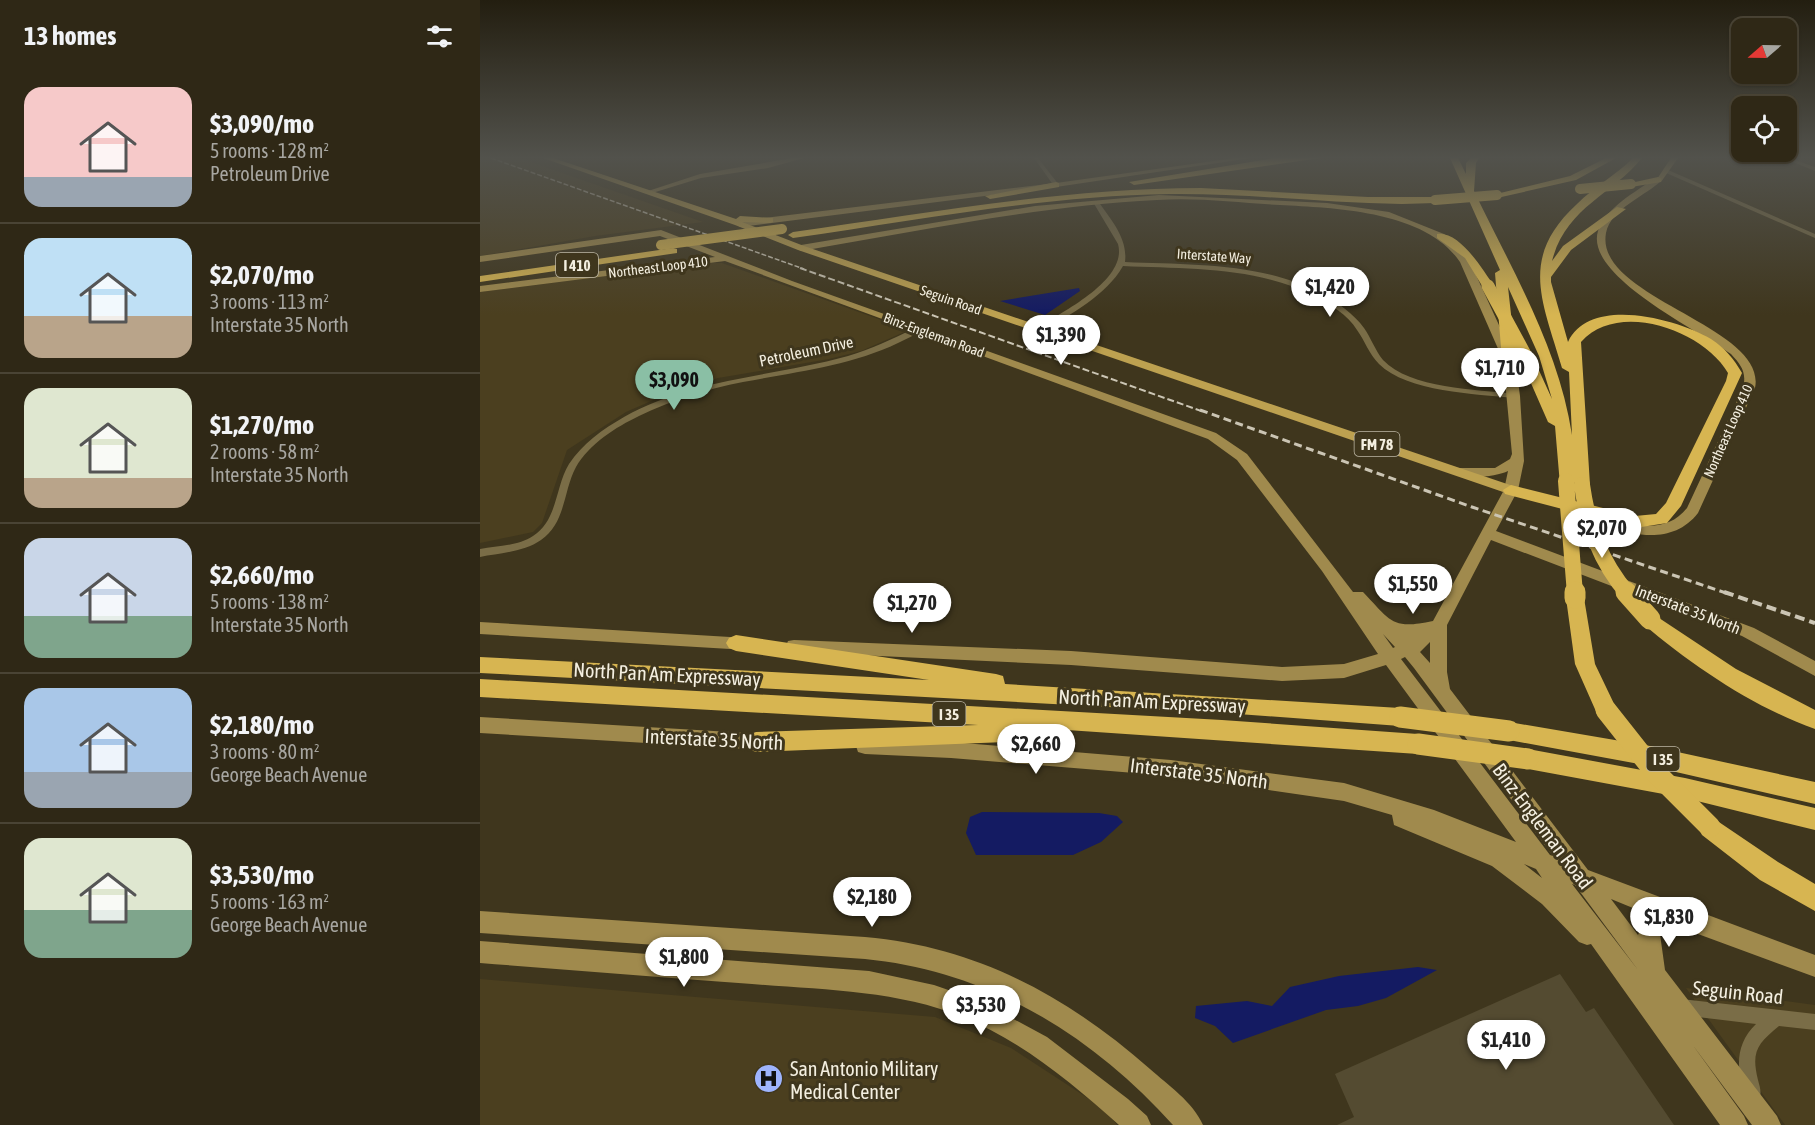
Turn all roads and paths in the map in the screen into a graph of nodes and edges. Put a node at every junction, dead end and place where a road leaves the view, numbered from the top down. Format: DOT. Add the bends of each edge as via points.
graph roads {
  1 [pos="702,210"];
  2 [pos="848,210"];
  3 [pos="907,210"];
  4 [pos="981,210"];
  5 [pos="1018,210"];
  6 [pos="1026,210"];
  7 [pos="1101,210"];
  8 [pos="1369,210"];
  9 [pos="1478,210"];
  10 [pos="1576,210"];
  11 [pos="1619,210"];
  12 [pos="1620,210"];
  13 [pos="1757,210"];
  14 [pos="718,216"];
  15 [pos="770,220"];
  16 [pos="888,222"];
  17 [pos="740,224"];
  18 [pos="1441,236"];
  19 [pos="1815,236"];
  20 [pos="661,239"];
  21 [pos="830,243"];
  22 [pos="801,248"];
  23 [pos="824,256"];
  24 [pos="1499,256"];
  25 [pos="728,258"];
  26 [pos="1122,264"];
  27 [pos="481,269"];
  28 [pos="1543,280"];
  29 [pos="480,289"];
  30 [pos="918,330"];
  31 [pos="1040,330"];
  32 [pos="1509,360"];
  33 [pos="1576,393"];
  34 [pos="1515,396"];
  35 [pos="1566,449"];
  36 [pos="1517,461"];
  37 [pos="1459,472"];
  38 [pos="1574,483"];
  39 [pos="1511,490"];
  40 [pos="1489,534"];
  41 [pos="480,553"];
  42 [pos="1327,567"];
  43 [pos="1439,624"];
  44 [pos="1385,625"];
  45 [pos="480,628"];
  46 [pos="736,643"];
  47 [pos="1399,653"];
  48 [pos="480,665"];
  49 [pos="1815,669"];
  50 [pos="480,688"];
  51 [pos="1445,697"];
  52 [pos="1113,699"];
  53 [pos="1815,720"];
  54 [pos="480,725"];
  55 [pos="1370,739"];
  56 [pos="756,742"];
  57 [pos="1340,792"];
  58 [pos="1815,793"];
  59 [pos="1815,819"];
  60 [pos="1546,863"];
  61 [pos="1581,876"];
  62 [pos="1815,898"];
  63 [pos="1679,916"];
  64 [pos="480,922"];
  65 [pos="480,952"];
  66 [pos="1815,966"];
  67 [pos="1625,973"];
  68 [pos="1657,976"];
  69 [pos="1680,1007"];
  70 [pos="1658,1016"];
  71 [pos="1777,1017"];
  72 [pos="1815,1022"];
  73 [pos="1763,1118"];
  74 [pos="1138,1125"];
  75 [pos="1190,1125"];
  76 [pos="1735,1125"];
  1 -- 14 [label="main road, Seguin Road / FM 78"];
  2 -- 15 [label="main road"];
  3 -- 20 [label="highway, I 410, bridge" via="782,229"];
  4 -- 16 [label="highway, I 410"];
  5 -- 16 [label="highway"];
  6 -- 21 [label="main road"];
  7 -- 26 [label="street" via="1121,245"];
  8 -- 18 [label="main road" via="1412,222"];
  9 -- 24 [label="highway"];
  10 -- 28 [label="highway" via="1565,220 1548,248"];
  11 -- 28 [label="highway" via="1567,248"];
  12 -- 39 [label="main road, Northeast Loop 410" via="1602,233 1601,243 1609,262 1645,295 1733,350 1749,368 1749,388 1693,510 1676,526 1649,530 1620,526"];
  13 -- 19 [label="street"];
  14 -- 15 [label="main road"];
  14 -- 17 [label="main road, Seguin Road / FM 78"];
  15 -- 17 [label="main road"];
  16 -- 27 [label="highway, I 410" via="673,251"];
  17 -- 22 [label="main road, Seguin Road / FM 78"];
  18 -- 32 [label="main road" via="1466,262"];
  18 -- 35 [label="highway, bridge" via="1469,256 1488,286 1527,358"];
  20 -- 25 [label="main road, Binz-Engleman Road"];
  20 -- 27 [label="highway, I 410"];
  21 -- 22 [label="main road"];
  21 -- 23 [label="main road" via="822,250"];
  22 -- 23 [label="main road, Seguin Road / FM 78"];
  23 -- 31 [label="main road, Seguin Road / FM 78"];
  24 -- 32 [label="highway"];
  24 -- 35 [label="highway" via="1546,356 1559,397"];
  25 -- 29 [label="main road, Northeast Loop 410"];
  25 -- 30 [label="main road, Binz-Engleman Road"];
  26 -- 31 [label="street" via="1108,283"];
  26 -- 34 [label="street, Interstate Way" via="1274,277 1317,294 1338,308 1359,327 1382,363 1391,370 1441,386"];
  28 -- 33 [label="highway"];
  30 -- 41 [label="street, Petroleum Drive" via="852,358 707,386 635,414 579,457 556,513 541,535"];
  30 -- 42 [label="main road, Binz-Engleman Road" via="1228,445 1242,457"];
  31 -- 37 [label="main road, Seguin Road / FM 78"];
  32 -- 34 [label="main road"];
  33 -- 38 [label="highway"];
  33 -- 39 [label="highway" via="1574,341 1584,328 1605,320 1636,319 1689,333 1720,351 1735,373 1673,506 1661,519 1619,520"];
  34 -- 36 [label="main road"];
  35 -- 38 [label="highway"];
  36 -- 37 [label="main road" via="1497,472"];
  36 -- 39 [label="main road"];
  37 -- 39 [label="main road, FM 78"];
  38 -- 53 [label="highway, bridge" via="1602,559 1650,619 1737,682"];
  38 -- 62 [label="highway, bridge" via="1575,598 1585,664 1606,710 1659,780 1710,827"];
  39 -- 40 [label="main road"];
  40 -- 43 [label="main road"];
  40 -- 49 [label="main road, Interstate 35 North" via="1748,632"];
  42 -- 44 [label="main road, Binz-Engleman Road"];
  42 -- 47 [label="main road, Binz-Engleman Road"];
  43 -- 44 [label="main road" via="1407,633"];
  43 -- 47 [label="main road" via="1427,638"];
  43 -- 51 [label="main road" via="1438,672"];
  44 -- 47 [label="main road, Binz-Engleman Road"];
  45 -- 46 [label="main road"];
  46 -- 47 [label="main road" via="1071,658 1282,674 1344,671"];
  46 -- 52 [label="highway"];
  47 -- 51 [label="main road, Binz-Engleman Road"];
  47 -- 60 [label="main road, Binz-Engleman Road"];
  48 -- 52 [label="highway, North Pan Am Expressway / I 35"];
  50 -- 55 [label="highway, North Pan Am Expressway / I 35"];
  51 -- 61 [label="main road, Binz-Engleman Road"];
  52 -- 58 [label="highway, North Pan Am Expressway / I 35, bridge" via="1400,717 1509,731 1640,754"];
  54 -- 56 [label="main road, Interstate 35 North"];
  55 -- 56 [label="highway" via="1051,730"];
  55 -- 59 [label="highway, North Pan Am Expressway / I 35, bridge" via="1528,759 1663,784"];
  56 -- 57 [label="main road, Interstate 35 North" via="951,750 1160,767"];
  57 -- 60 [label="main road, Interstate 35 North" via="1434,819"];
  57 -- 67 [label="main road" via="1499,859 1550,896"];
  60 -- 61 [label="main road, Interstate 35 North"];
  60 -- 67 [label="main road, Binz-Engleman Road"];
  61 -- 63 [label="main road, Interstate 35 North"];
  61 -- 68 [label="main road, Binz-Engleman Road"];
  63 -- 66 [label="main road, Interstate 35 North"];
  63 -- 68 [label="main road" via="1662,918 1647,935"];
  64 -- 75 [label="main road" via="848,947 948,962 1000,981 1054,1009 1110,1048"];
  65 -- 74 [label="main road" via="858,981 918,993 970,1008 1017,1031 1076,1072"];
  67 -- 70 [label="main road, Binz-Engleman Road"];
  68 -- 69 [label="main road, Binz-Engleman Road"];
  69 -- 70 [label="street, Seguin Road"];
  69 -- 71 [label="street, Seguin Road"];
  69 -- 73 [label="main road, Binz-Engleman Road"];
  70 -- 76 [label="main road, Binz-Engleman Road"];
  71 -- 72 [label="street, Seguin Road"];
  71 -- 73 [label="street" via="1752,1037 1747,1048 1746,1064"];
}
